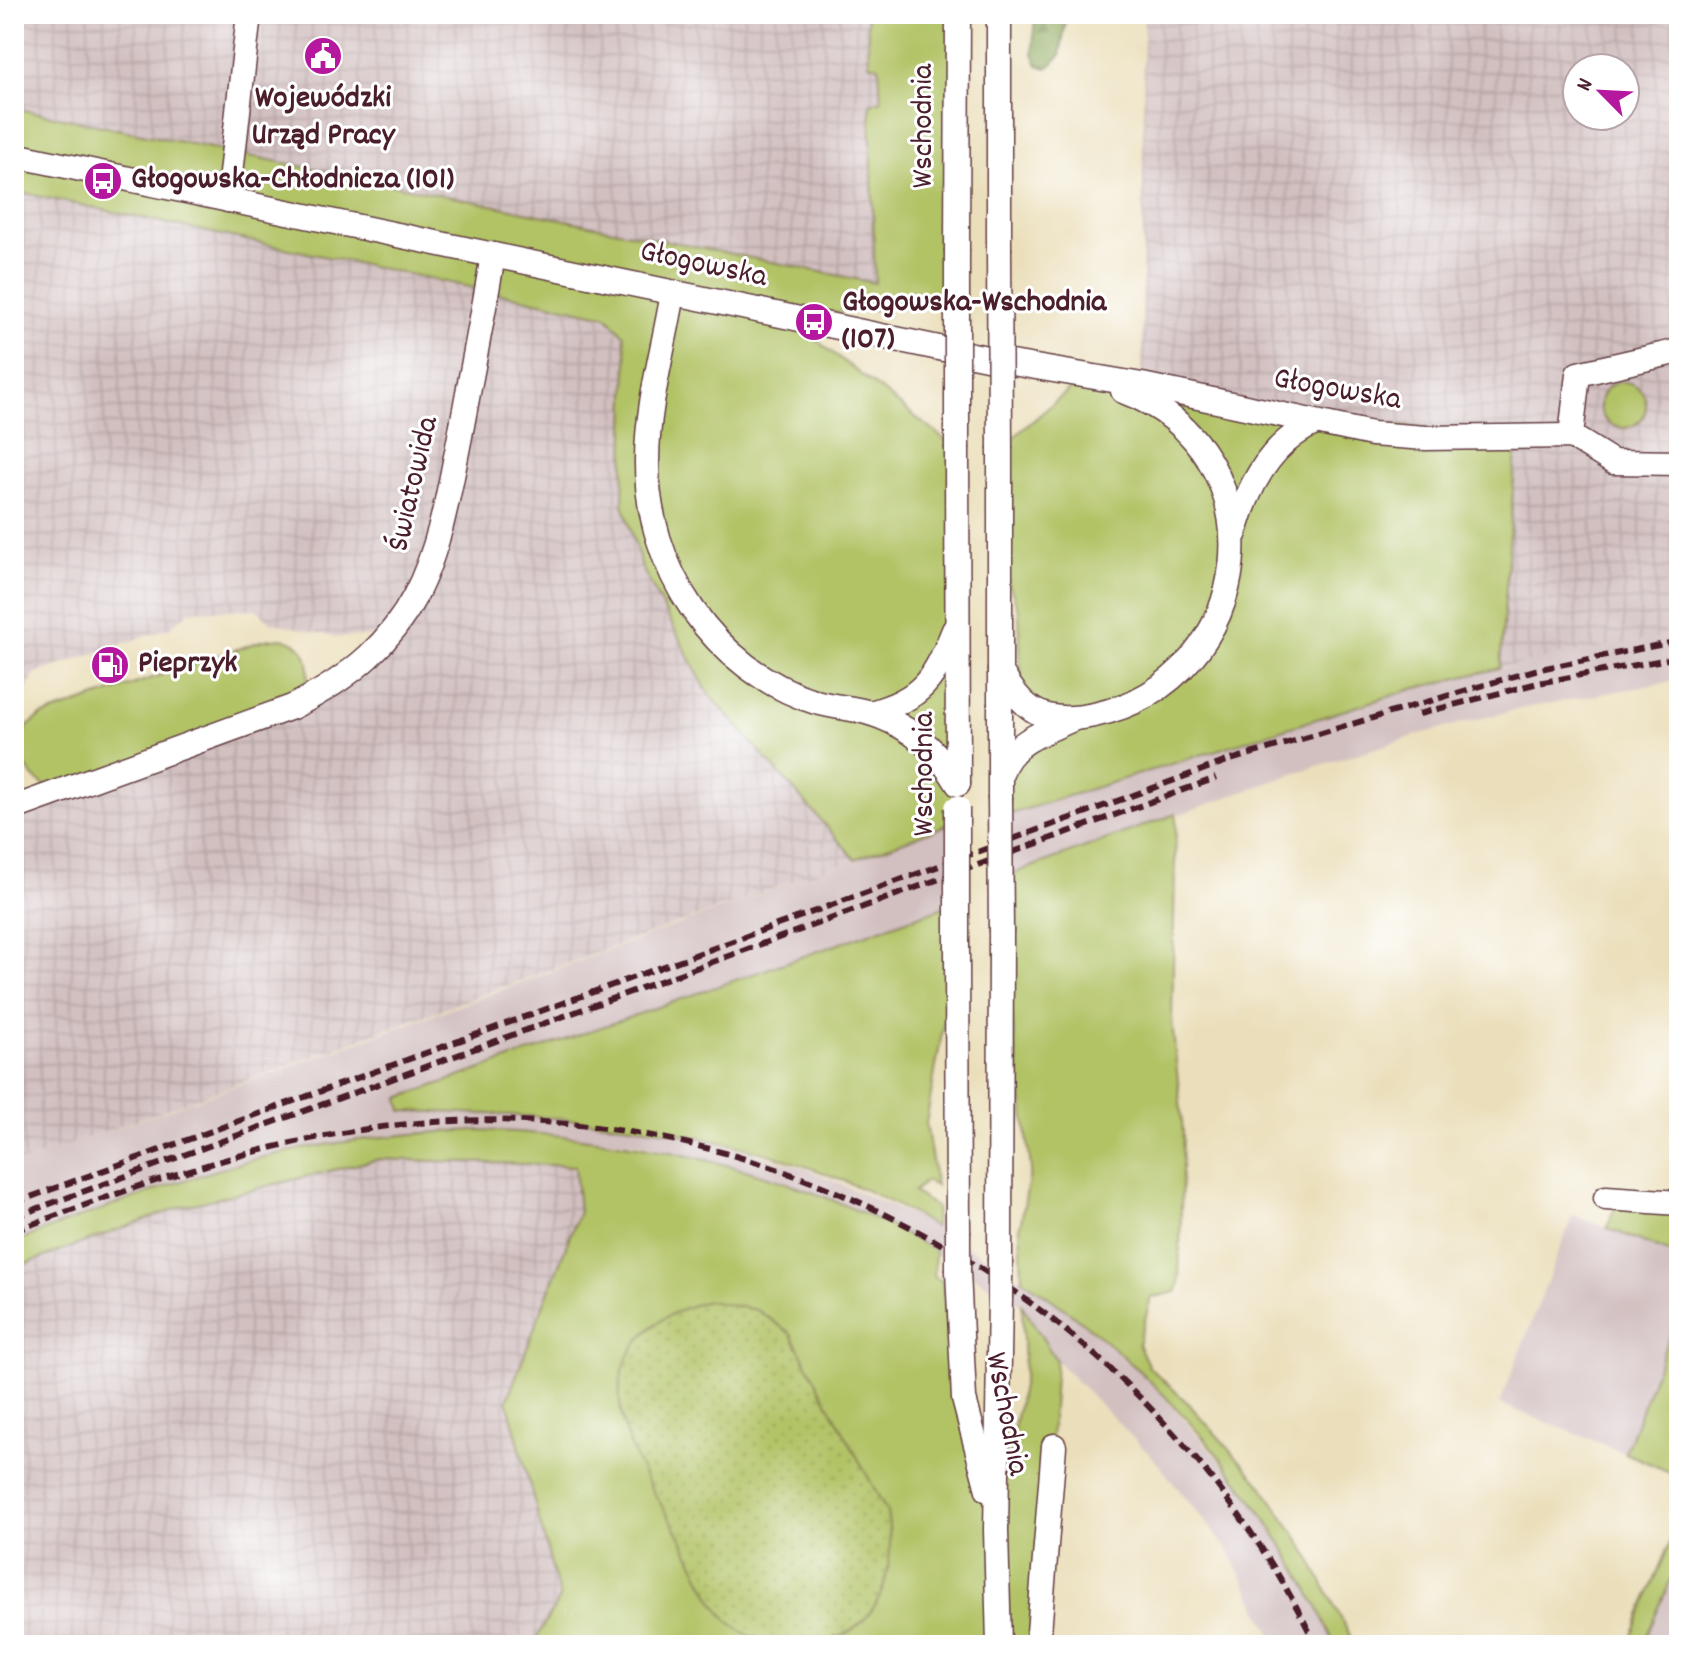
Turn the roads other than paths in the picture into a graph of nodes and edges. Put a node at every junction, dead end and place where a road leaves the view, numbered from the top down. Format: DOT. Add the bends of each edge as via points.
graph roads {
  1 [pos="249,14"];
  2 [pos="958,14"];
  3 [pos="999,14"];
  4 [pos="14,155"];
  5 [pos="228,200"];
  6 [pos="493,255"];
  7 [pos="673,293"];
  8 [pos="1679,351"];
  9 [pos="1083,378"];
  10 [pos="1315,423"];
  11 [pos="1571,436"];
  12 [pos="1679,463"];
  13 [pos="1233,540"];
  14 [pos="958,620"];
  15 [pos="1000,670"];
  16 [pos="870,713"];
  17 [pos="1075,718"];
  18 [pos="1000,789"];
  19 [pos="957,796"];
  20 [pos="14,808"];
  21 [pos="1606,1198"];
  22 [pos="1679,1203"];
  23 [pos="1054,1446"];
  24 [pos="996,1530"];
  25 [pos="999,1645"];
  26 [pos="1038,1645"];
  1 -- 5 [label="street"];
  2 -- 14 [label="street, Wschodnia, bridge"];
  3 -- 15 [label="street, Wschodnia, bridge"];
  4 -- 5 [label="street, Głogowska"];
  5 -- 6 [label="street, Głogowska"];
  6 -- 7 [label="street, Głogowska"];
  6 -- 20 [label="street, Światowida" via="438,545 413,605 390,636 326,691 292,707"];
  7 -- 9 [label="street, Głogowska"];
  7 -- 16 [label="street" via="647,461 658,536 679,590 714,638 758,673 813,701"];
  8 -- 11 [label="street" via="1578,374"];
  9 -- 10 [label="street, Głogowska" via="1142,385"];
  9 -- 13 [label="street" via="1146,401 1193,440 1223,488"];
  10 -- 11 [label="street, Głogowska" via="1408,437"];
  10 -- 13 [label="street" via="1293,435 1264,465"];
  11 -- 12 [label="street" via="1613,462"];
  13 -- 17 [label="street" via="1221,609 1188,664 1163,687 1134,703"];
  14 -- 16 [label="street" via="923,689 897,706"];
  14 -- 19 [label="street, Wschodnia"];
  15 -- 17 [label="street" via="1025,706 1048,717"];
  15 -- 18 [label="street, Wschodnia"];
  16 -- 19 [label="street" via="924,742 941,759"];
  17 -- 18 [label="street" via="1012,753"];
  18 -- 24 [label="street, Wschodnia, bridge"];
  19 -- 24 [label="street, Wschodnia, bridge" via="958,1271 964,1399"];
  21 -- 22 [label="street"];
  23 -- 26 [label="street, Wschodnia"];
  24 -- 25 [label="street, Wschodnia"];
}
